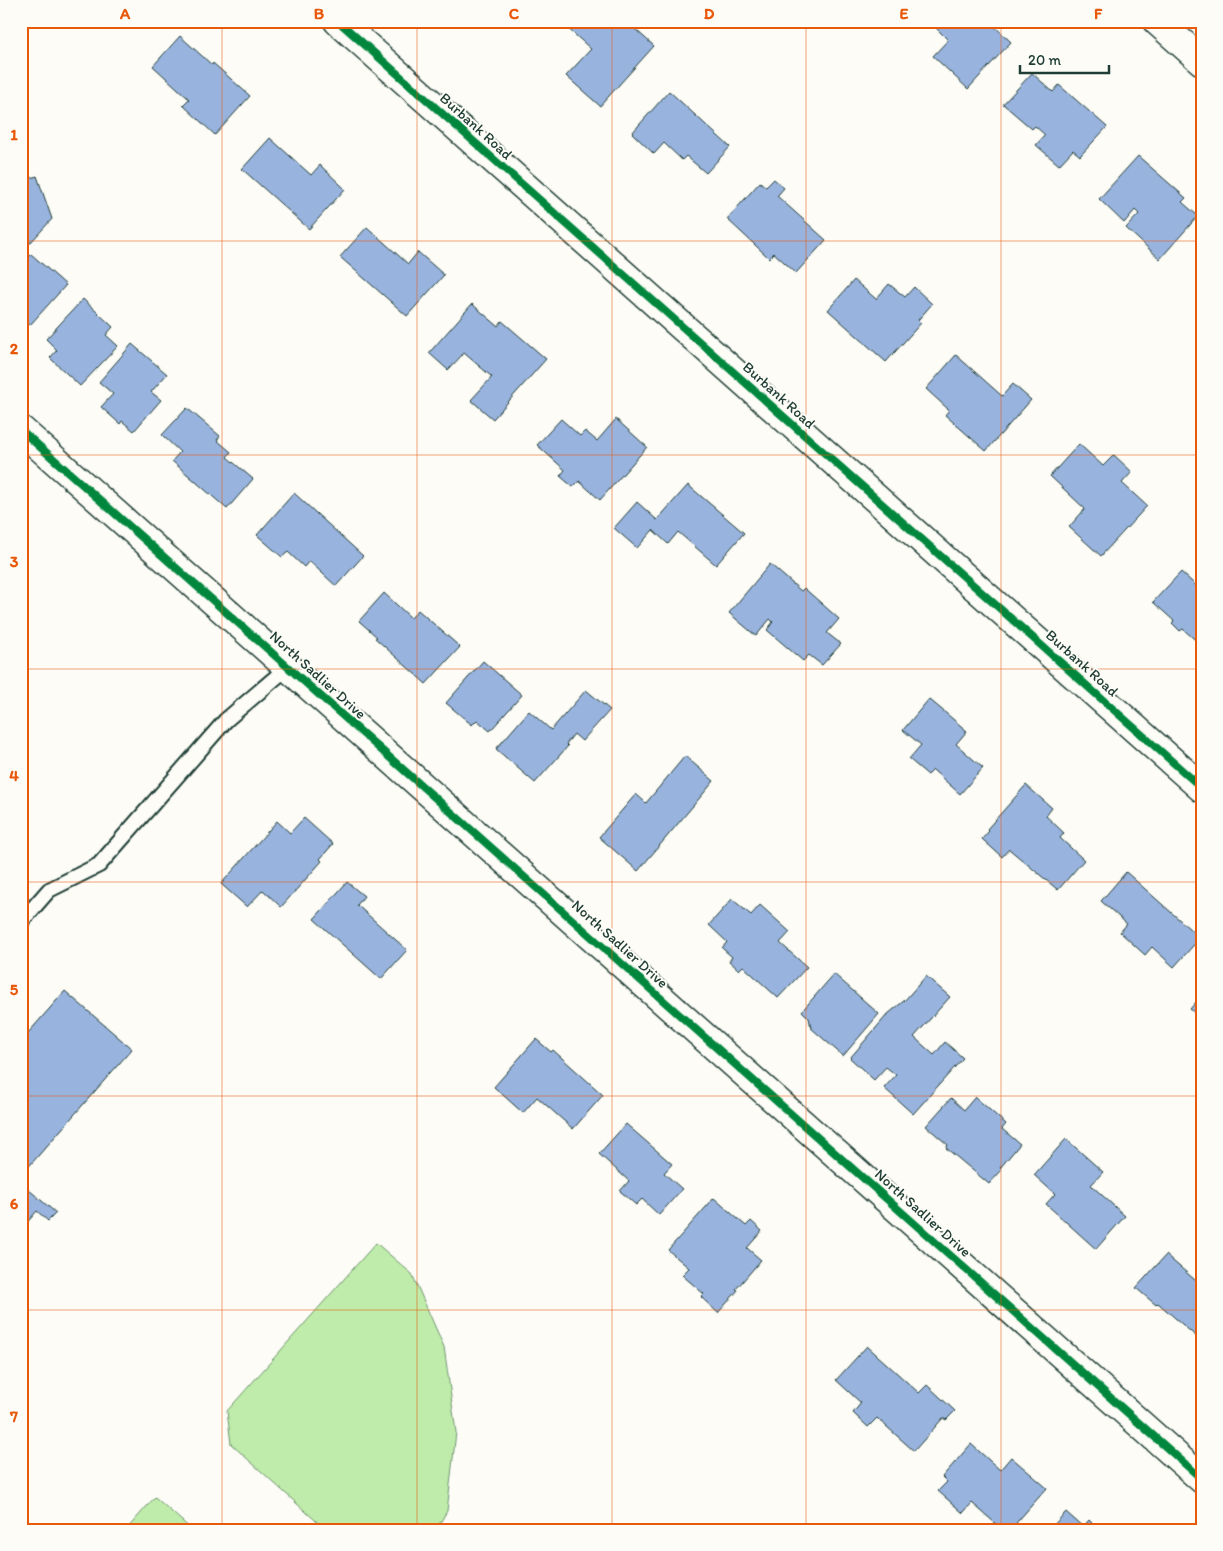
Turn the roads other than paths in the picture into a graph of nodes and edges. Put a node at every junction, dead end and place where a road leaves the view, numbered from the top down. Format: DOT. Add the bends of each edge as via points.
graph roads {
  1 [pos="338,21"];
  2 [pos="1157,21"];
  3 [pos="1202,61"];
  4 [pos="21,430"];
  5 [pos="288,667"];
  6 [pos="1202,788"];
  7 [pos="21,922"];
  8 [pos="1202,1479"];
  1 -- 6 [label="street, Burbank Road"];
  2 -- 3 [label="street"];
  4 -- 5 [label="street, North Sadlier Drive"];
  5 -- 7 [label="lane" via="226,720 99,865 49,890"];
  5 -- 8 [label="street, North Sadlier Drive"];
}
